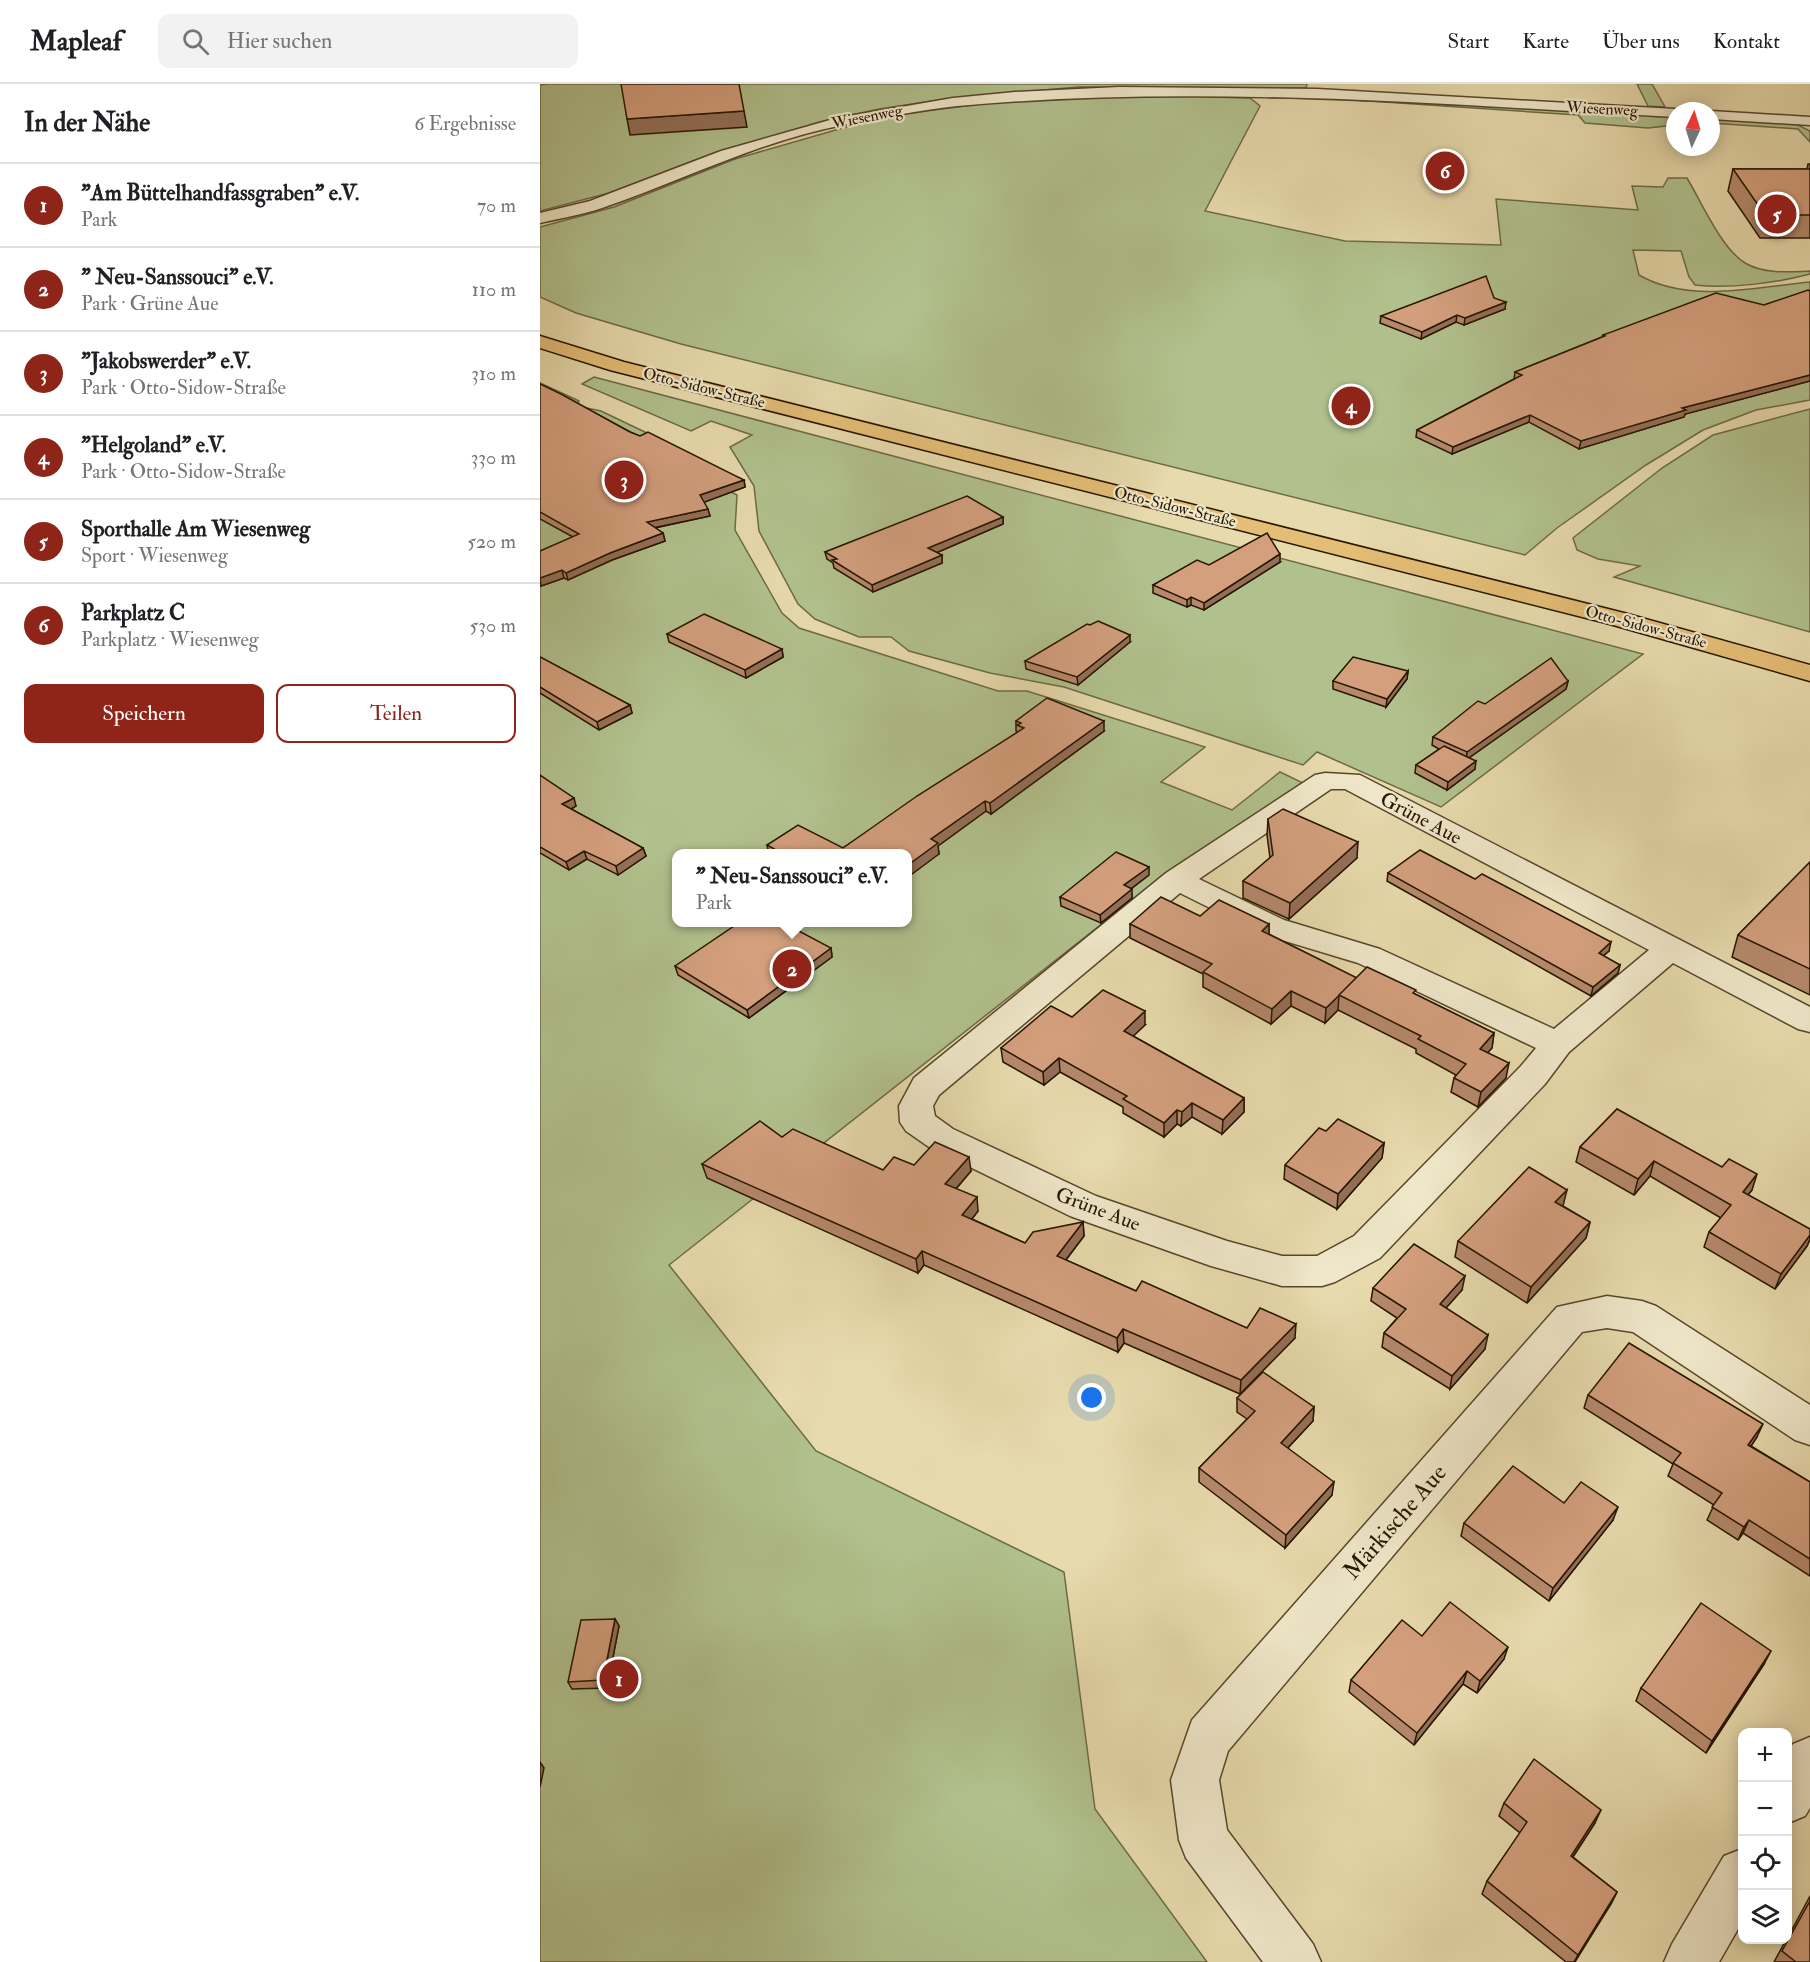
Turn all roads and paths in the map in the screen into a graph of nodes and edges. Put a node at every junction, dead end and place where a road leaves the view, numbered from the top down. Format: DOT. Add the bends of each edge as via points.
graph roads {
  1 [pos="1666,112"];
  2 [pos="1720,116"];
  3 [pos="1810,121"];
  4 [pos="540,218"];
  5 [pos="540,324"];
  6 [pos="540,342"];
  7 [pos="1810,651"];
  8 [pos="1810,673"];
  9 [pos="1177,880"];
  10 [pos="1672,947"];
  11 [pos="1810,1021"];
  12 [pos="1557,1044"];
  13 [pos="1810,1427"];
  14 [pos="1810,1761"];
  15 [pos="1792,1791"];
  16 [pos="1738,1882"];
  17 [pos="1295,1962"];
  18 [pos="1690,1962"];
  1 -- 4 [label="street, Wiesenweg" via="1317,93 1119,91 1015,96 932,105 837,122 726,154 595,205"];
  2 -- 3 [label="street"];
  5 -- 7 [label="main road, Otto-Sidow-Straße" via="685,366 1623,600"];
  6 -- 8 [label="main road, Otto-Sidow-Straße" via="617,366 1603,615"];
  9 -- 10 [label="street, Grüne Aue" via="1324,781 1350,781"];
  9 -- 12 [label="street" via="1273,927 1368,956"];
  9 -- 12 [label="street, Grüne Aue" via="926,1087 916,1106 918,1122 941,1138 1083,1206 1282,1271 1322,1271 1368,1247 1533,1075"];
  10 -- 11 [label="street, Grüne Aue"];
  10 -- 12 [label="street, Grüne Aue"];
  13 -- 17 [label="street, Märkische Aue" via="1642,1317 1607,1311 1571,1318 1209,1737 1196,1780 1204,1840"];
  14 -- 15 [label="street"];
  16 -- 18 [label="street"];
}
